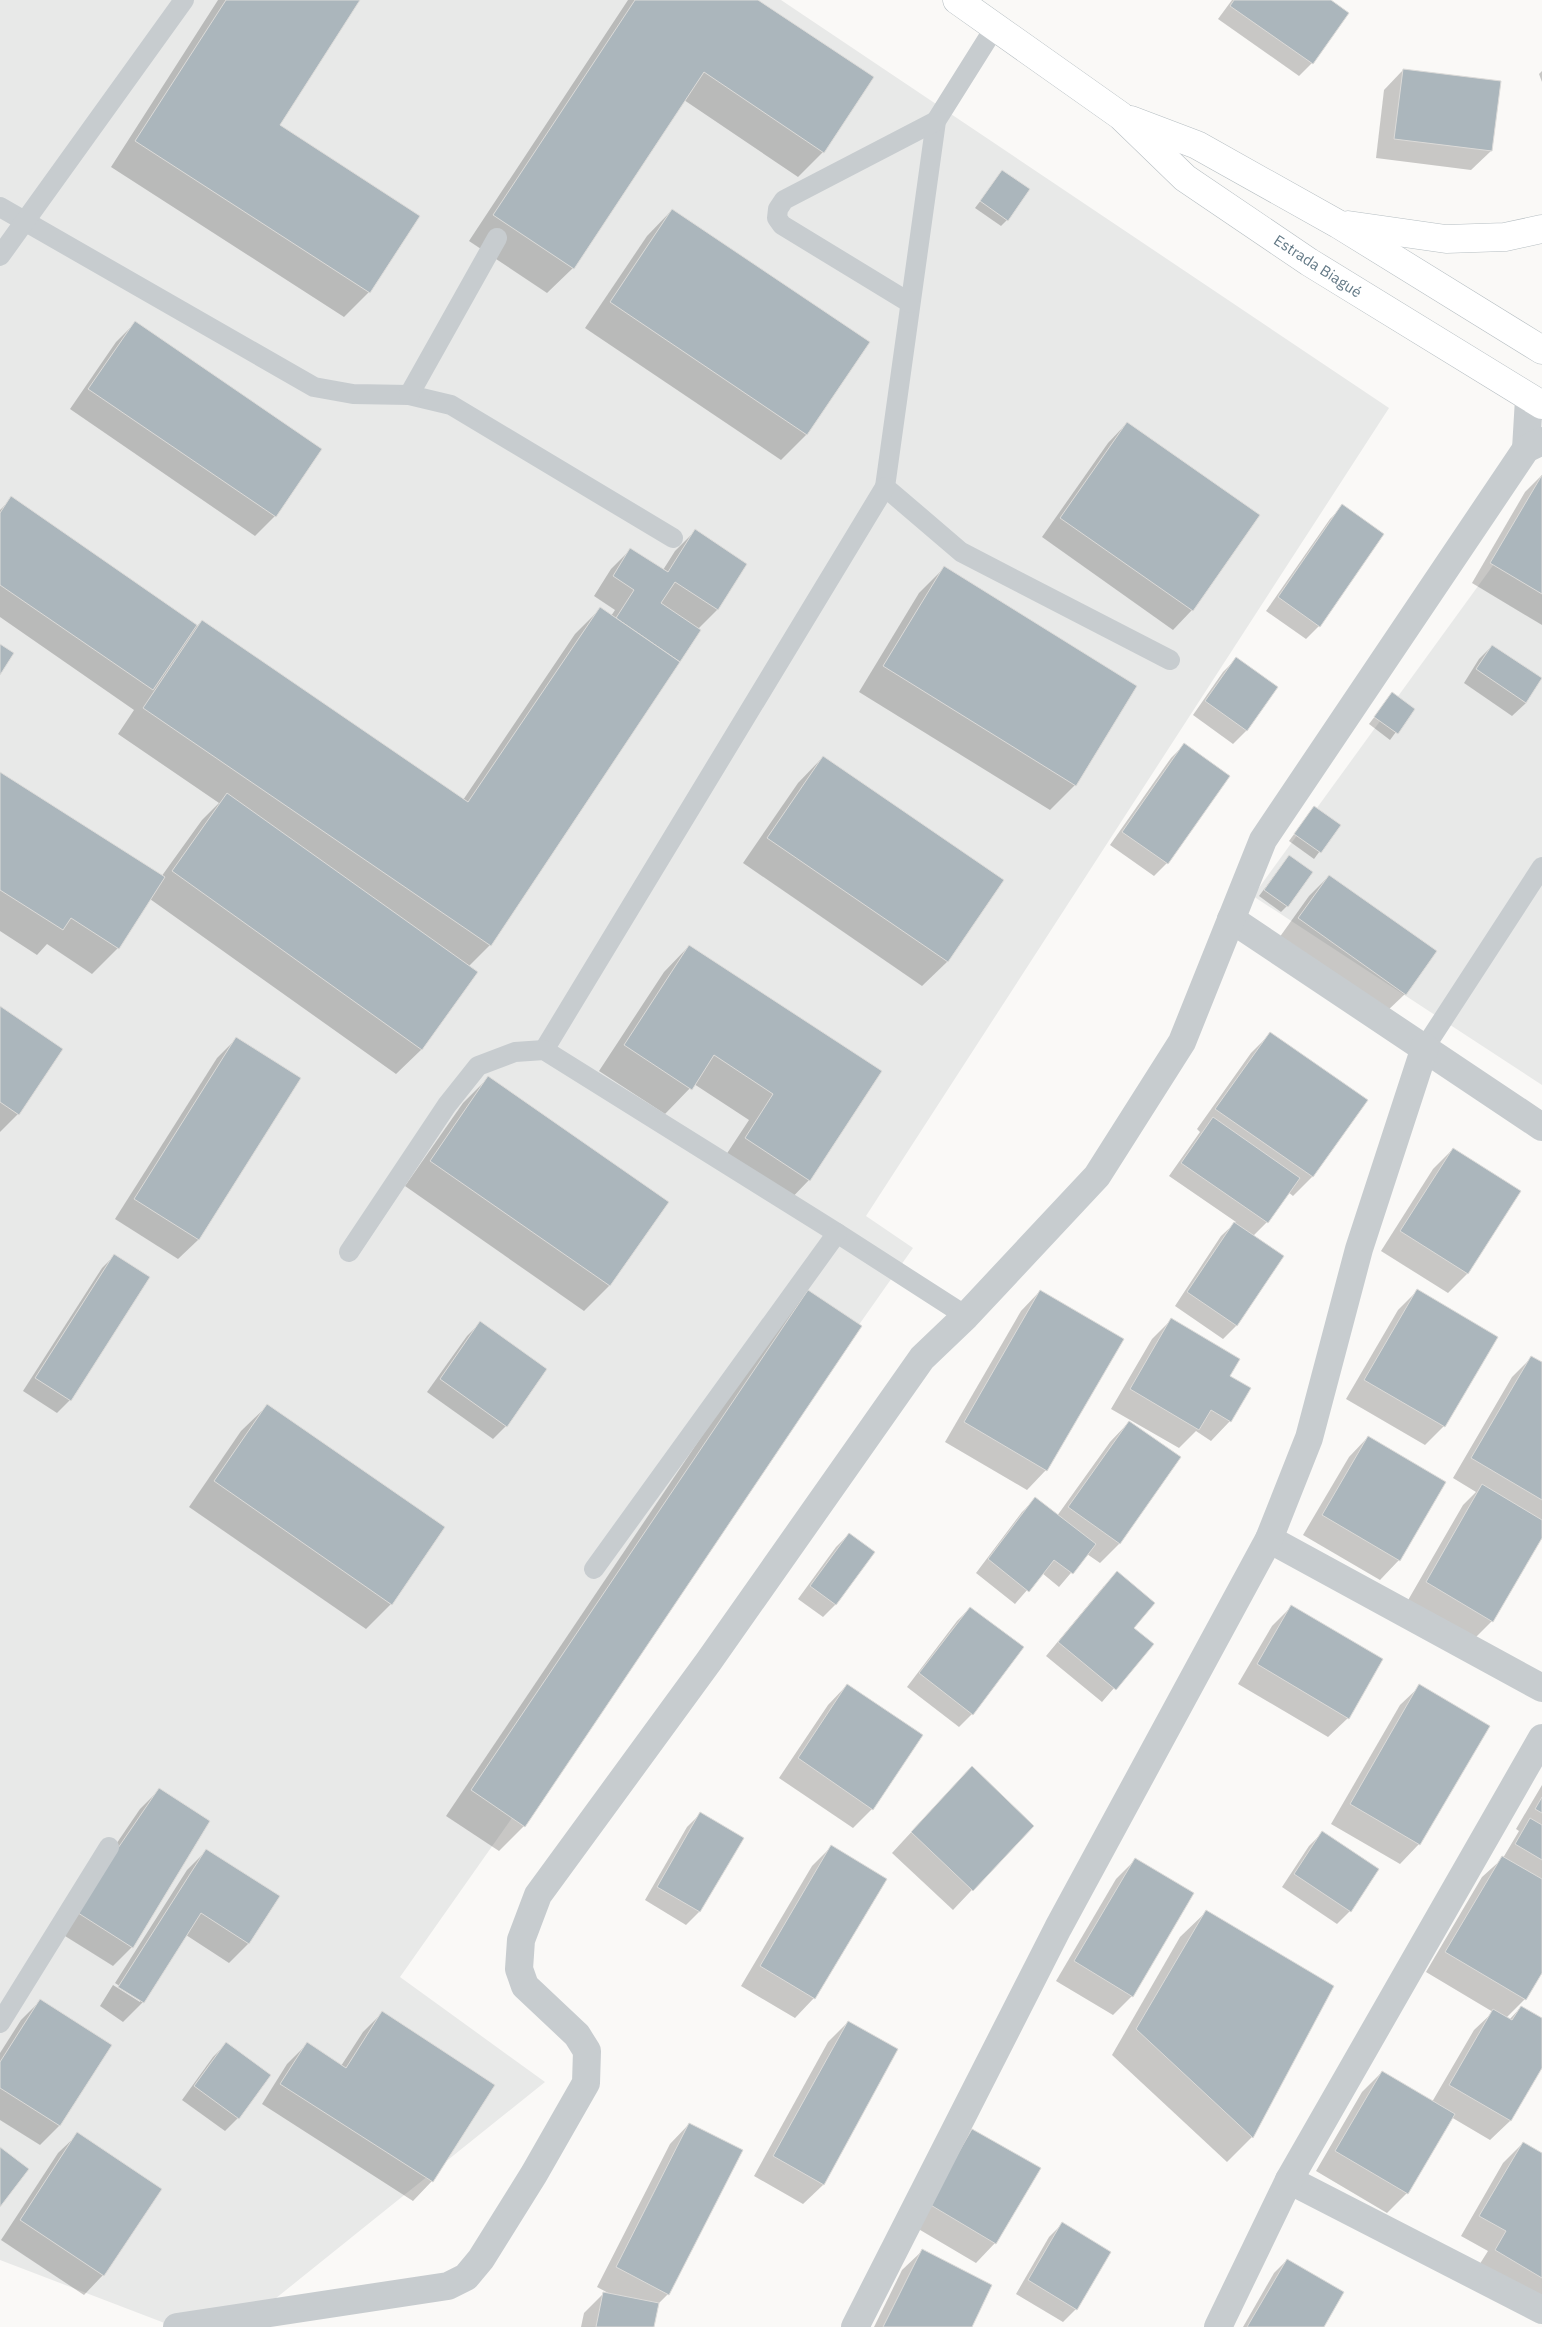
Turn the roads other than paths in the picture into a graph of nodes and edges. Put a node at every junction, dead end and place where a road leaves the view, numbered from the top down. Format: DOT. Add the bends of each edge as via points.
graph roads {
  1 [pos="184,0"];
  2 [pos="957,0"];
  3 [pos="995,27"];
  4 [pos="1121,116"];
  5 [pos="936,121"];
  6 [pos="0,207"];
  7 [pos="24,222"];
  8 [pos="1338,224"];
  9 [pos="1542,229"];
  10 [pos="497,238"];
  11 [pos="0,256"];
  12 [pos="910,303"];
  13 [pos="1542,350"];
  14 [pos="1538,395"];
  15 [pos="409,396"];
  16 [pos="1534,445"];
  17 [pos="884,487"];
  18 [pos="674,538"];
  19 [pos="1170,660"];
  20 [pos="1542,867"];
  21 [pos="1231,919"];
  22 [pos="1425,1047"];
  23 [pos="544,1050"];
  24 [pos="1542,1127"];
  25 [pos="837,1233"];
  26 [pos="349,1252"];
  27 [pos="966,1316"];
  28 [pos="1269,1539"];
  29 [pos="594,1570"];
  30 [pos="1542,1688"];
  31 [pos="1542,1738"];
  32 [pos="109,1847"];
  33 [pos="0,2024"];
  34 [pos="1289,2180"];
  35 [pos="1542,2310"];
  36 [pos="177,2327"];
  37 [pos="855,2327"];
  38 [pos="1218,2327"];
  1 -- 7 [label="lane"];
  2 -- 3 [label="main road, Estrada Biagué"];
  3 -- 4 [label="main road, Estrada Biagué"];
  3 -- 5 [label="lane"];
  4 -- 8 [label="main road, Estrada Biagué" via="1197,145"];
  4 -- 14 [label="main road, Estrada Biagué" via="1185,178 1309,262"];
  5 -- 12 [label="lane"];
  5 -- 12 [label="lane" via="784,200 778,208 777,218 782,225"];
  6 -- 7 [label="lane"];
  7 -- 11 [label="lane"];
  7 -- 15 [label="lane" via="314,387 353,394"];
  8 -- 9 [label="main road" via="1446,239 1505,237"];
  8 -- 13 [label="main road, Estrada Biagué"];
  10 -- 15 [label="lane"];
  12 -- 17 [label="lane"];
  14 -- 16 [label="street"];
  15 -- 18 [label="lane" via="450,405"];
  16 -- 21 [label="street" via="1263,840"];
  17 -- 19 [label="lane" via="961,552"];
  17 -- 23 [label="lane"];
  20 -- 22 [label="lane"];
  21 -- 22 [label="street"];
  21 -- 27 [label="street" via="1182,1042 1097,1176"];
  22 -- 24 [label="street"];
  22 -- 28 [label="street" via="1359,1249 1308,1438"];
  23 -- 25 [label="lane"];
  23 -- 26 [label="lane" via="515,1052 478,1066 447,1105"];
  25 -- 27 [label="lane"];
  25 -- 29 [label="lane"];
  27 -- 36 [label="street" via="922,1358 709,1661 538,1895 521,1940 519,1969 525,1986 577,2035 587,2051 586,2083 481,2259 466,2277 448,2286"];
  28 -- 30 [label="street"];
  28 -- 37 [label="street" via="1058,1928"];
  31 -- 34 [label="street"];
  32 -- 33 [label="lane"];
  34 -- 35 [label="street"];
  34 -- 38 [label="street"];
}
